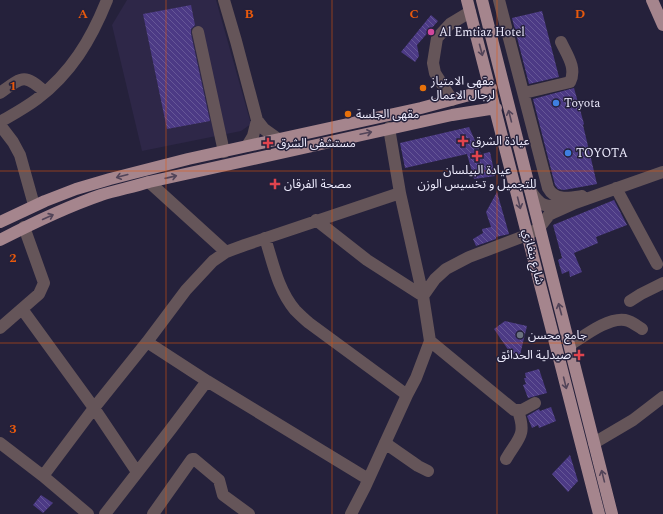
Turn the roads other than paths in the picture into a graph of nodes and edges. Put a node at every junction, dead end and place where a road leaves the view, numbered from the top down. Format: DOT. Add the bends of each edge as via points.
graph roads {
  1 [pos="106,0"];
  2 [pos="224,0"];
  3 [pos="467,0"];
  4 [pos="482,0"];
  5 [pos="499,0"];
  6 [pos="652,0"];
  7 [pos="470,12"];
  8 [pos="663,25"];
  9 [pos="198,32"];
  10 [pos="561,42"];
  11 [pos="491,88"];
  12 [pos="45,92"];
  13 [pos="0,93"];
  14 [pos="524,93"];
  15 [pos="456,99"];
  16 [pos="496,108"];
  17 [pos="464,113"];
  18 [pos="257,120"];
  19 [pos="0,124"];
  20 [pos="389,128"];
  21 [pos="278,139"];
  22 [pos="246,146"];
  23 [pos="224,152"];
  24 [pos="663,172"];
  25 [pos="149,182"];
  26 [pos="529,187"];
  27 [pos="610,191"];
  28 [pos="400,193"];
  29 [pos="575,203"];
  30 [pos="34,205"];
  31 [pos="316,220"];
  32 [pos="0,222"];
  33 [pos="24,227"];
  34 [pos="539,228"];
  35 [pos="2,235"];
  36 [pos="527,235"];
  37 [pos="266,238"];
  38 [pos="226,252"];
  39 [pos="657,264"];
  40 [pos="663,283"];
  41 [pos="423,296"];
  42 [pos="630,301"];
  43 [pos="22,309"];
  44 [pos="0,328"];
  45 [pos="642,328"];
  46 [pos="430,341"];
  47 [pos="147,342"];
  48 [pos="570,345"];
  49 [pos="207,381"];
  50 [pos="407,395"];
  51 [pos="663,397"];
  52 [pos="535,403"];
  53 [pos="94,408"];
  54 [pos="518,411"];
  55 [pos="0,443"];
  56 [pos="385,443"];
  57 [pos="594,443"];
  58 [pos="506,459"];
  59 [pos="428,471"];
  60 [pos="137,472"];
  61 [pos="43,476"];
  62 [pos="368,479"];
  63 [pos="355,513"];
  64 [pos="88,514"];
  65 [pos="105,514"];
  66 [pos="153,514"];
  67 [pos="249,514"];
  68 [pos="599,514"];
  69 [pos="612,514"];
  1 -- 12 [label="street" via="97,24 84,47 60,79"];
  2 -- 18 [label="street"];
  3 -- 7 [label="main road, شارع بنغازي"];
  26 -- 4 [label="main road, شارع بنغازي, one-way"];
  5 -- 14 [label="street"];
  6 -- 8 [label="main road"];
  7 -- 11 [label="main road, شارع بنغازي, one-way"];
  7 -- 15 [label="street" via="450,24 437,38 435,73"];
  9 -- 23 [label="street"];
  10 -- 14 [label="street" via="573,67 570,82"];
  11 -- 15 [label="main road"];
  11 -- 16 [label="main road, شارع بنغازي"];
  12 -- 13 [label="street" via="32,80 27,79 19,80"];
  12 -- 19 [label="street"];
  14 -- 27 [label="street" via="550,192 556,197 564,198"];
  15 -- 17 [label="main road"];
  15 -- 21 [label="main road"];
  16 -- 17 [label="main road"];
  16 -- 36 [label="main road, شارع بنغازي, one-way"];
  17 -- 20 [label="main road"];
  18 -- 21 [label="street"];
  18 -- 22 [label="street" via="253,136"];
  19 -- 30 [label="street" via="20,155"];
  25 -- 20 [label="main road, one-way"];
  20 -- 28 [label="street"];
  21 -- 22 [label="main road"];
  22 -- 23 [label="main road"];
  23 -- 30 [label="main road, one-way" via="110,179"];
  24 -- 27 [label="street"];
  33 -- 25 [label="main road, one-way" via="102,195"];
  25 -- 38 [label="street"];
  26 -- 29 [label="street" via="536,199 546,206"];
  26 -- 34 [label="main road, شارع بنغازي"];
  27 -- 29 [label="street"];
  27 -- 39 [label="street"];
  28 -- 31 [label="street"];
  28 -- 41 [label="street"];
  29 -- 34 [label="street" via="549,215"];
  30 -- 32 [label="main road"];
  31 -- 37 [label="street"];
  31 -- 41 [label="street" via="367,260"];
  33 -- 35 [label="main road"];
  33 -- 43 [label="street" via="44,283 39,294"];
  34 -- 36 [label="street"];
  48 -- 34 [label="main road, شارع بنغازي, one-way"];
  36 -- 41 [label="street" via="446,269"];
  36 -- 68 [label="main road, شارع بنغازي, one-way"];
  37 -- 38 [label="street"];
  37 -- 50 [label="street" via="276,276 296,310 309,323"];
  38 -- 47 [label="street" via="213,261 186,290"];
  40 -- 42 [label="street"];
  41 -- 46 [label="street"];
  43 -- 44 [label="street"];
  43 -- 53 [label="street"];
  45 -- 48 [label="street" via="624,320 617,320 599,327"];
  46 -- 50 [label="street"];
  46 -- 54 [label="street"];
  47 -- 49 [label="street"];
  47 -- 53 [label="street"];
  48 -- 57 [label="main road, شارع بنغازي"];
  49 -- 60 [label="street"];
  49 -- 62 [label="street"];
  50 -- 56 [label="street"];
  51 -- 57 [label="street" via="633,420"];
  52 -- 54 [label="street"];
  53 -- 60 [label="street"];
  53 -- 61 [label="street"];
  54 -- 58 [label="street" via="523,429"];
  55 -- 61 [label="street"];
  56 -- 59 [label="street"];
  56 -- 62 [label="street"];
  69 -- 57 [label="main road, شارع بنغازي, one-way"];
  60 -- 65 [label="street"];
  61 -- 64 [label="street"];
  62 -- 63 [label="street"];
  66 -- 67 [label="street" via="194,459 219,480 223,495"];
}
